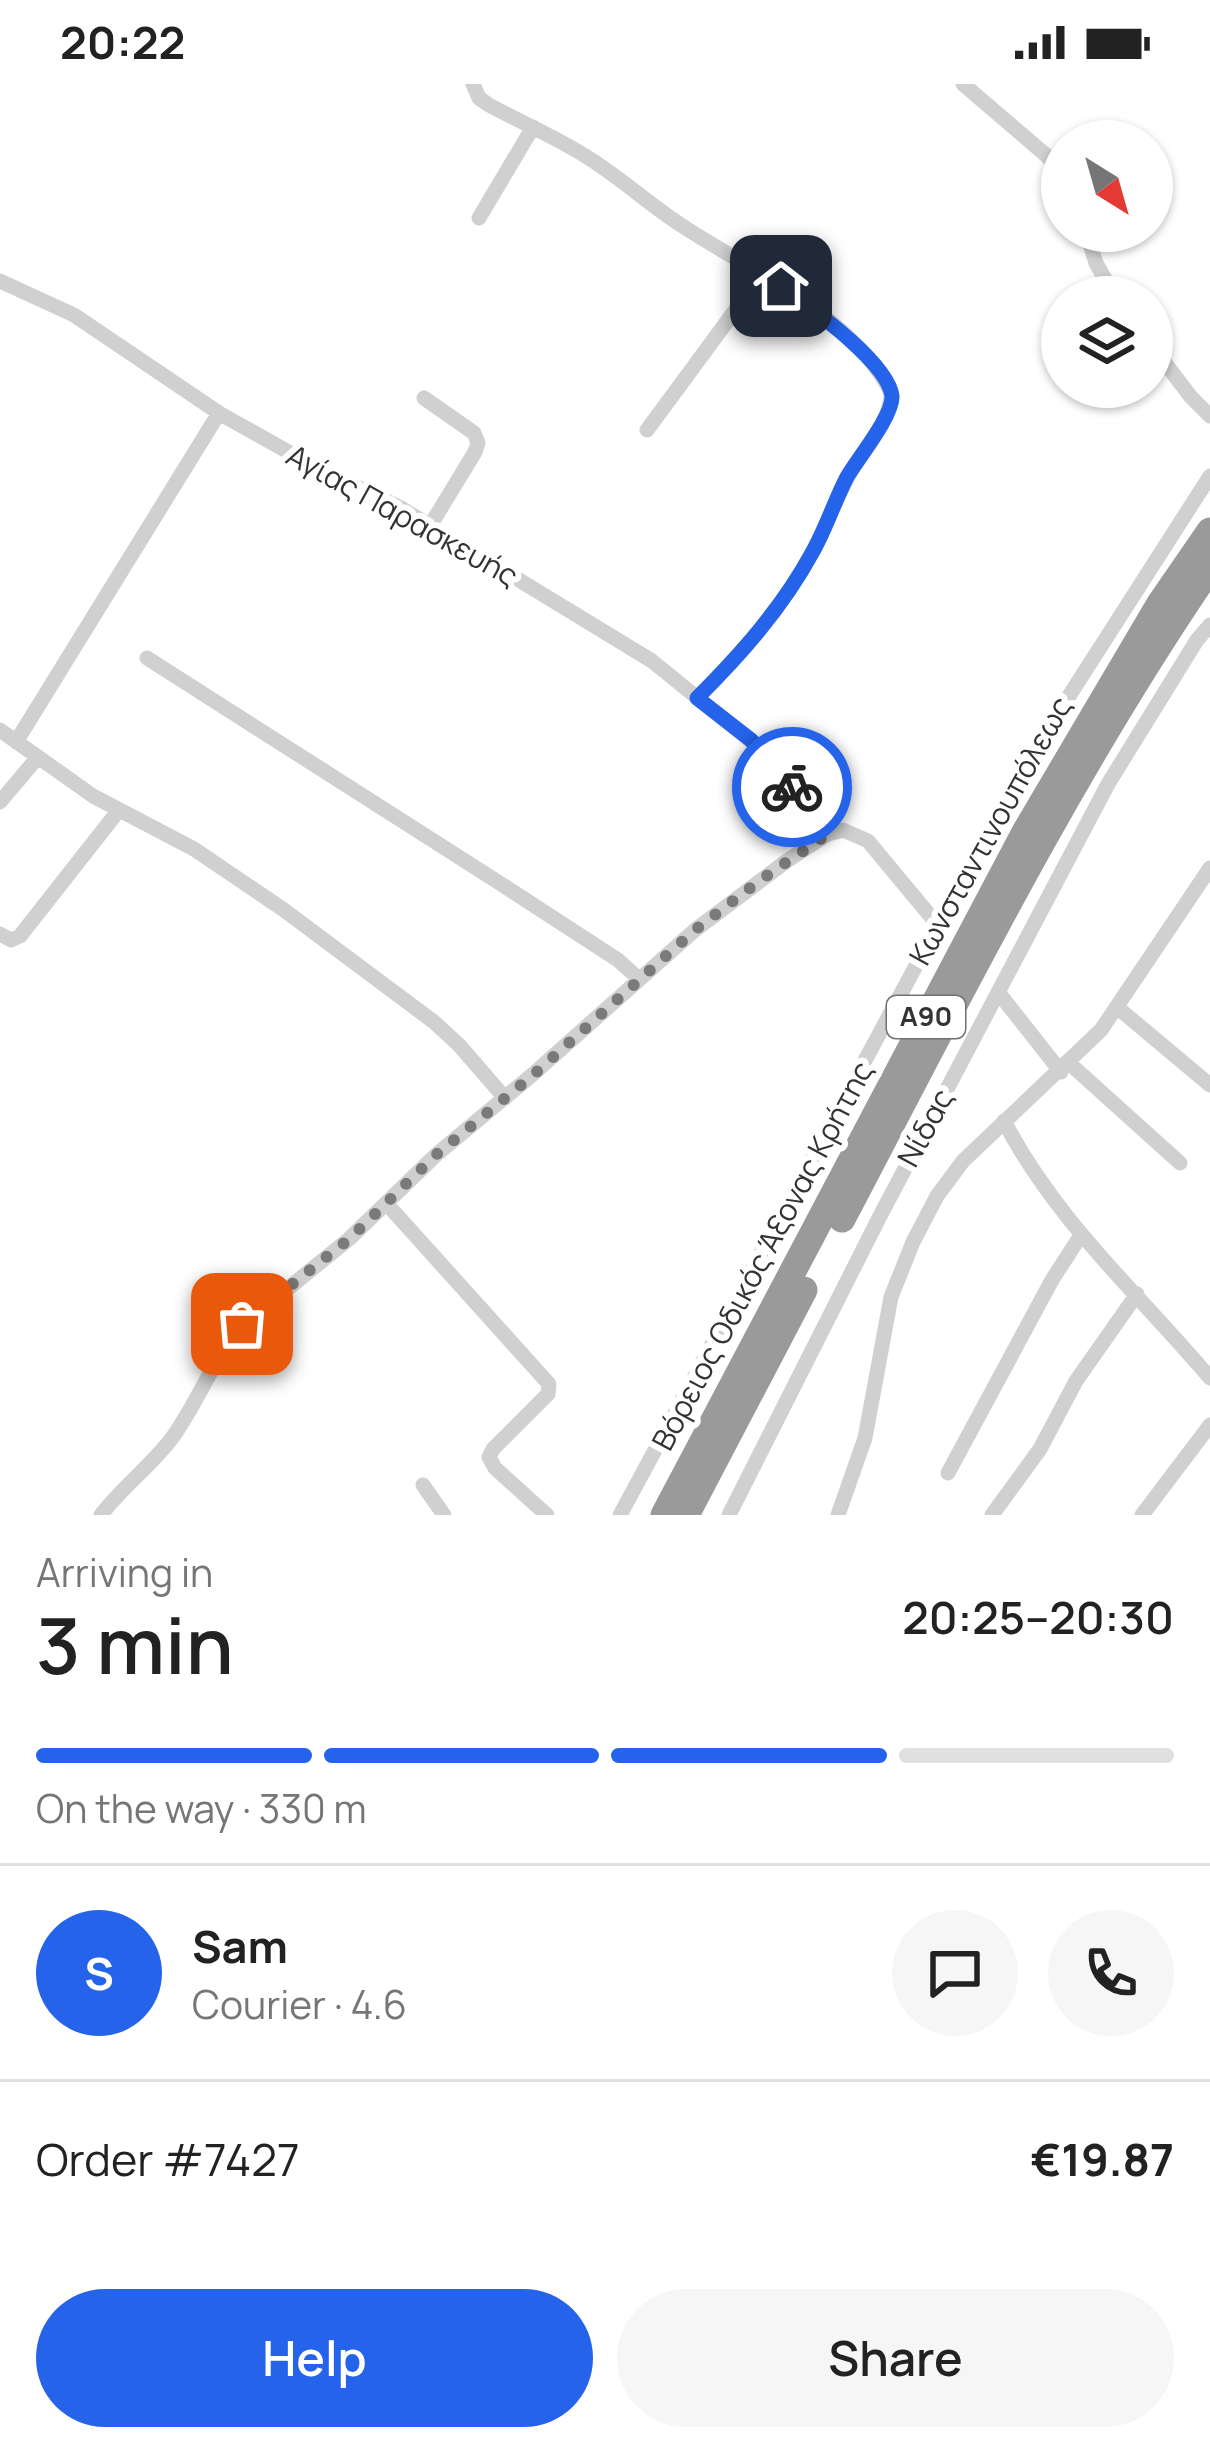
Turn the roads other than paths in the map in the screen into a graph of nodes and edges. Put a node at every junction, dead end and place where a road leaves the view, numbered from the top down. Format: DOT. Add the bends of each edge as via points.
graph roads {
  1 [pos="473,84"];
  2 [pos="963,84"];
  3 [pos="533,127"];
  4 [pos="1041,152"];
  5 [pos="479,218"];
  6 [pos="762,274"];
  7 [pos="0,280"];
  8 [pos="1173,373"];
  9 [pos="424,398"];
  10 [pos="220,413"];
  11 [pos="1210,416"];
  12 [pos="647,430"];
  13 [pos="1210,476"];
  14 [pos="430,526"];
  15 [pos="1210,531"];
  16 [pos="1210,568"];
  17 [pos="1210,625"];
  18 [pos="148,658"];
  19 [pos="697,698"];
  20 [pos="0,730"];
  21 [pos="16,742"];
  22 [pos="38,757"];
  23 [pos="0,802"];
  24 [pos="119,810"];
  25 [pos="828,834"];
  26 [pos="1210,868"];
  27 [pos="937,924"];
  28 [pos="0,934"];
  29 [pos="640,979"];
  30 [pos="998,992"];
  31 [pos="1118,1008"];
  32 [pos="1065,1068"];
  33 [pos="1210,1085"];
  34 [pos="505,1098"];
  35 [pos="1004,1120"];
  36 [pos="1180,1162"];
  37 [pos="386,1203"];
  38 [pos="1081,1234"];
  39 [pos="1137,1294"];
  40 [pos="1210,1378"];
  41 [pos="1210,1426"];
  42 [pos="948,1473"];
  43 [pos="423,1486"];
  44 [pos="100,1515"];
  45 [pos="444,1515"];
  46 [pos="547,1515"];
  47 [pos="620,1515"];
  48 [pos="664,1515"];
  49 [pos="686,1515"];
  50 [pos="729,1515"];
  51 [pos="838,1515"];
  52 [pos="992,1515"];
  53 [pos="1142,1515"];
  1 -- 3 [label="street" via="482,101"];
  2 -- 4 [label="street"];
  3 -- 5 [label="street"];
  3 -- 6 [label="street"];
  6 -- 12 [label="street"];
  6 -- 19 [label="street" via="850,340 892,400 798,578"];
  7 -- 10 [label="street, Αγίας Παρασκευής" via="74,315"];
  8 -- 11 [label="street"];
  9 -- 14 [label="street" via="478,443"];
  10 -- 14 [label="street, Αγίας Παρασκευής"];
  10 -- 21 [label="street"];
  13 -- 27 [label="street, Κωνσταντινουπόλεως" via="1055,714"];
  14 -- 19 [label="street, Αγίας Παρασκευής" via="652,661"];
  15 -- 48 [label="highway, Βόρειος Οδικός Άξονας Κρήτης / Α90" via="965,940"];
  16 -- 49 [label="highway, Βόρειος Οδικός Άξονας Κρήτης / Α90" via="1028,868"];
  17 -- 30 [label="street, Νίδας" via="1108,784"];
  18 -- 29 [label="street"];
  19 -- 25 [label="street, Αγίας Παρασκευής" via="758,747"];
  20 -- 21 [label="street"];
  21 -- 22 [label="street"];
  22 -- 23 [label="street"];
  22 -- 24 [label="street"];
  24 -- 28 [label="street" via="20,936"];
  24 -- 34 [label="street" via="224,868 412,1005"];
  25 -- 27 [label="street" via="843,830 868,841"];
  25 -- 29 [label="street" via="713,914"];
  26 -- 31 [label="street"];
  27 -- 47 [label="street, Κωνσταντινουπόλεως"];
  29 -- 34 [label="street"];
  30 -- 32 [label="street"];
  30 -- 50 [label="street, Νίδας"];
  31 -- 32 [label="street"];
  31 -- 33 [label="street"];
  32 -- 35 [label="street"];
  32 -- 36 [label="street"];
  34 -- 37 [label="street"];
  35 -- 38 [label="street"];
  35 -- 51 [label="street" via="954,1171 913,1242 891,1297 865,1438"];
  37 -- 44 [label="street" via="242,1324 170,1441"];
  37 -- 46 [label="street" via="549,1384 489,1457"];
  38 -- 39 [label="street"];
  38 -- 42 [label="street"];
  39 -- 40 [label="street"];
  39 -- 52 [label="street"];
  41 -- 53 [label="street"];
  43 -- 45 [label="street"];
}
